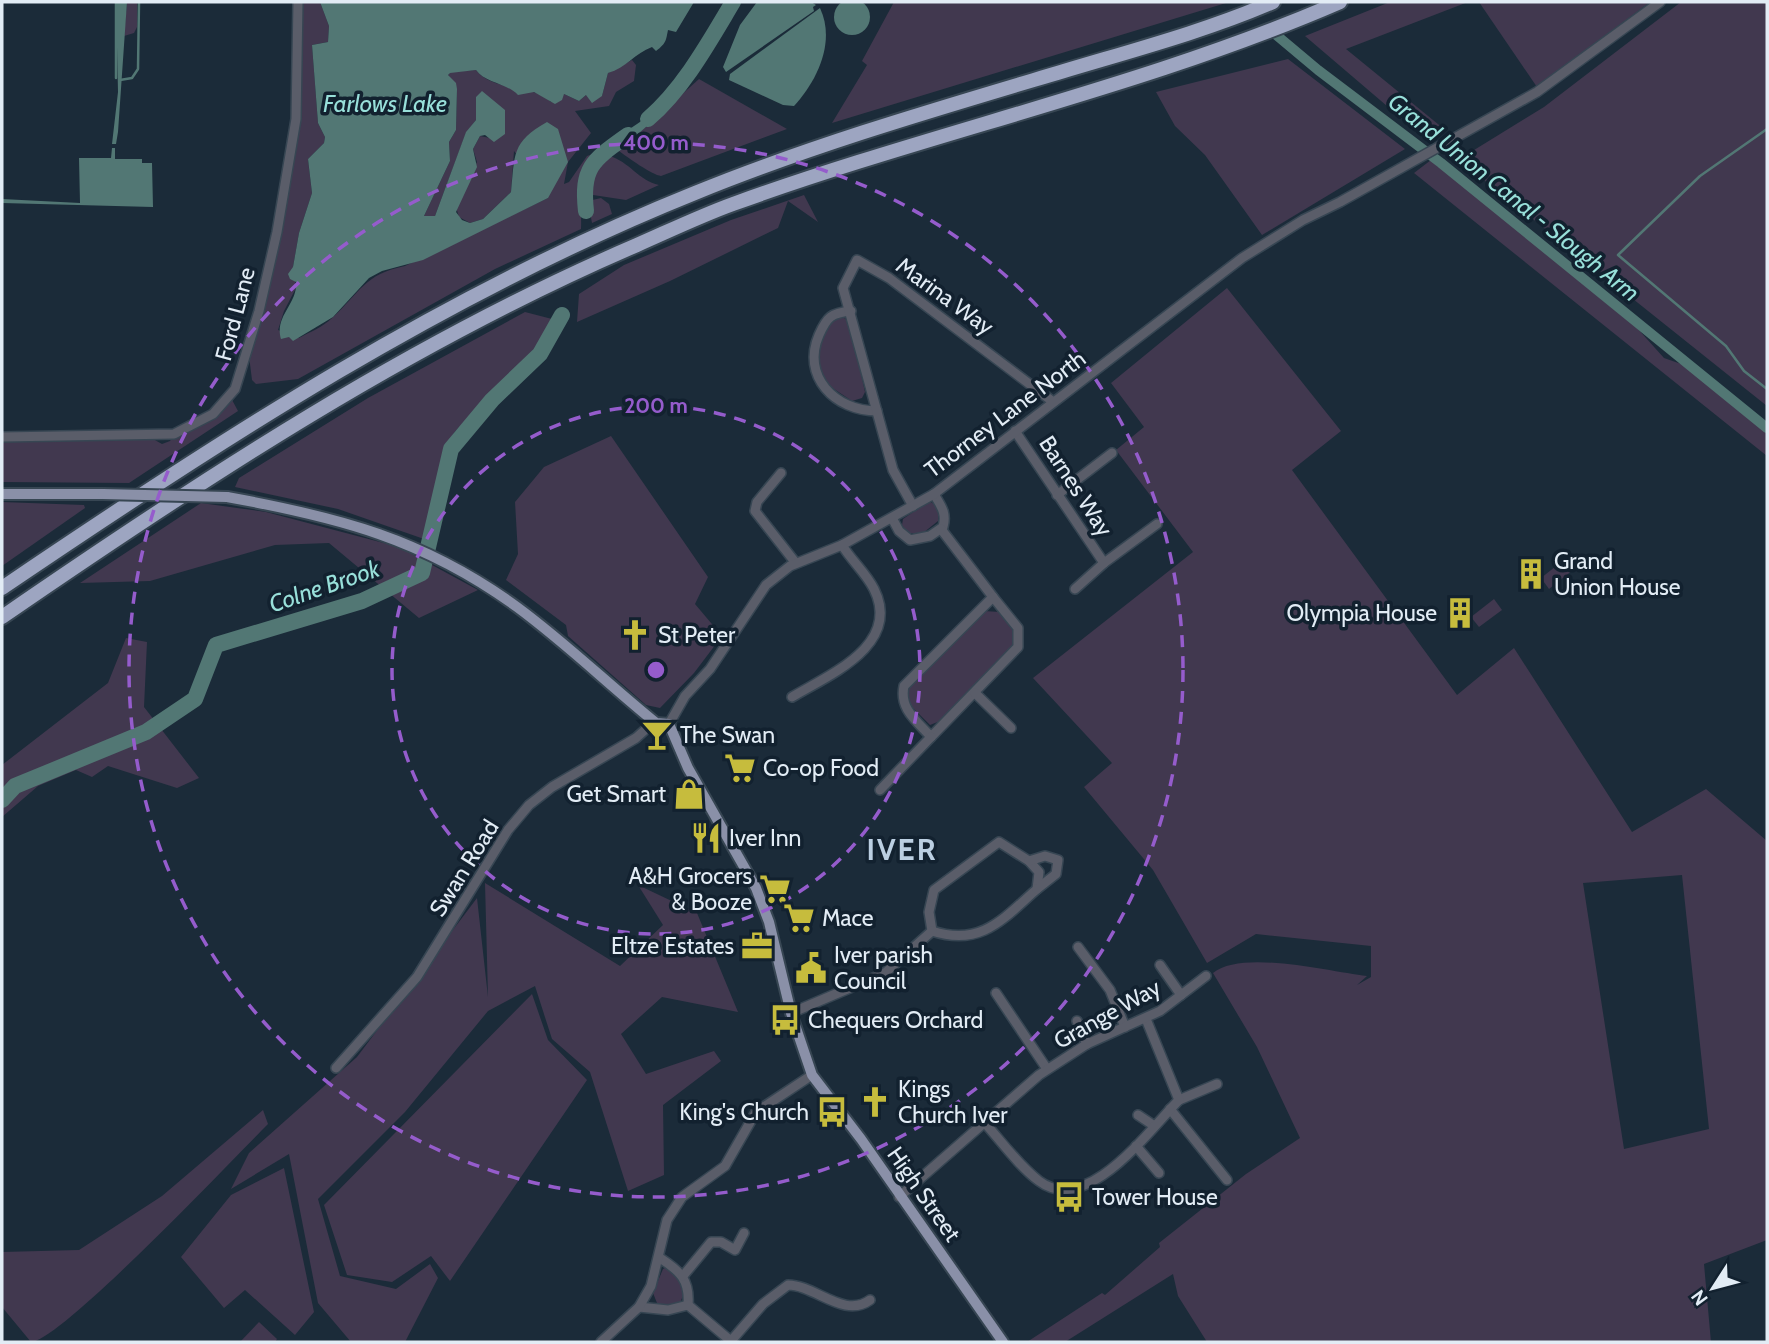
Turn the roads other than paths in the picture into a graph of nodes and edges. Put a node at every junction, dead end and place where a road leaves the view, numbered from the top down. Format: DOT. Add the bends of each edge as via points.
graph roads {
  1 [pos="298,2"];
  2 [pos="1340,2"];
  3 [pos="1660,2"];
  4 [pos="1268,4"];
  5 [pos="851,311"];
  6 [pos="1052,401"];
  7 [pos="877,411"];
  8 [pos="1015,431"];
  9 [pos="2,437"];
  10 [pos="1112,453"];
  11 [pos="781,473"];
  12 [pos="2,494"];
  13 [pos="934,494"];
  14 [pos="1057,495"];
  15 [pos="913,506"];
  16 [pos="892,517"];
  17 [pos="1157,524"];
  18 [pos="941,529"];
  19 [pos="842,545"];
  20 [pos="796,562"];
  21 [pos="1104,563"];
  22 [pos="2,588"];
  23 [pos="1075,589"];
  24 [pos="993,597"];
  25 [pos="2,617"];
  26 [pos="975,692"];
  27 [pos="792,697"];
  28 [pos="650,719"];
  29 [pos="669,724"];
  30 [pos="1011,728"];
  31 [pos="931,737"];
  32 [pos="880,790"];
  33 [pos="1029,862"];
  34 [pos="1037,888"];
  35 [pos="932,931"];
  36 [pos="1078,947"];
  37 [pos="1160,965"];
  38 [pos="1206,976"];
  39 [pos="996,993"];
  40 [pos="1181,995"];
  41 [pos="791,1013"];
  42 [pos="1146,1019"];
  43 [pos="1077,1021"];
  44 [pos="1125,1027"];
  45 [pos="1087,1044"];
  46 [pos="336,1068"];
  47 [pos="1047,1069"];
  48 [pos="812,1074"];
  49 [pos="1217,1084"];
  50 [pos="1179,1100"];
  51 [pos="1170,1109"];
  52 [pos="1138,1115"];
  53 [pos="984,1122"];
  54 [pos="1153,1125"];
  55 [pos="1136,1146"];
  56 [pos="1159,1172"];
  57 [pos="1227,1180"];
  58 [pos="899,1197"];
  59 [pos="744,1233"];
  60 [pos="660,1258"];
  61 [pos="683,1276"];
  62 [pos="870,1300"];
  63 [pos="688,1305"];
  64 [pos="639,1307"];
  65 [pos="1000,1341"];
  66 [pos="601,1342"];
  67 [pos="732,1342"];
  1 -- 9 [label="street, Ford Lane" via="296,119 277,232 235,389 213,414 174,434"];
  2 -- 25 [label="highway" via="1259,36 730,205 566,275 427,346 341,397"];
  3 -- 6 [label="street, Thorney Lane North" via="1537,92 1242,258"];
  4 -- 22 [label="highway" via="816,147 694,193 553,255 360,357 253,421"];
  5 -- 6 [label="street, Marina Way" via="843,288 857,260 900,286"];
  5 -- 7 [label="street"];
  5 -- 7 [label="street" via="833,313 826,319 813,348 813,368 825,387 844,401 860,410"];
  6 -- 8 [label="street, Thorney Lane North"];
  7 -- 15 [label="street" via="893,470"];
  8 -- 13 [label="street, Thorney Lane North"];
  8 -- 14 [label="street, Barnes Way"];
  10 -- 14 [label="street"];
  11 -- 20 [label="street" via="755,511"];
  12 -- 28 [label="main road, bridge" via="227,497 349,522 449,564 526,614"];
  13 -- 15 [label="street, Thorney Lane North"];
  13 -- 18 [label="street" via="943,508"];
  14 -- 21 [label="street, Barnes Way"];
  15 -- 16 [label="street, Thorney Lane North"];
  16 -- 18 [label="street" via="910,540"];
  16 -- 19 [label="street, Thorney Lane North"];
  17 -- 21 [label="street, Barnes Way"];
  18 -- 24 [label="street"];
  19 -- 20 [label="street, Thorney Lane North"];
  19 -- 27 [label="street" via="874,590 880,616 871,645"];
  20 -- 29 [label="street, Thorney Lane North" via="766,585"];
  21 -- 23 [label="street, Barnes Way"];
  24 -- 26 [label="street" via="1020,637 1012,656"];
  24 -- 31 [label="street" via="904,686 906,709"];
  26 -- 30 [label="street"];
  26 -- 31 [label="street"];
  28 -- 29 [label="main road"];
  28 -- 46 [label="street, Swan Road" via="636,738 529,805 508,830 417,977"];
  29 -- 41 [label="main road, High Street" via="688,768 757,888"];
  31 -- 32 [label="street"];
  33 -- 34 [label="street" via="1039,872"];
  33 -- 34 [label="street" via="1045,856 1058,860 1056,874"];
  33 -- 35 [label="street" via="999,842 988,849 934,890 929,912"];
  34 -- 35 [label="street" via="976,936 951,937"];
  35 -- 41 [label="street" via="885,973"];
  36 -- 44 [label="street" via="1111,990"];
  37 -- 40 [label="street"];
  38 -- 40 [label="street, Grange Way"];
  39 -- 47 [label="street"];
  40 -- 42 [label="street, Grange Way"];
  41 -- 48 [label="main road, High Street"];
  42 -- 44 [label="street, Grange Way"];
  42 -- 50 [label="street"];
  43 -- 45 [label="street"];
  44 -- 45 [label="street, Grange Way"];
  45 -- 47 [label="street, Grange Way"];
  47 -- 53 [label="street, Grange Way"];
  48 -- 58 [label="main road, High Street"];
  48 -- 60 [label="street" via="756,1112 725,1166 682,1196 667,1220"];
  49 -- 50 [label="street"];
  50 -- 51 [label="street"];
  51 -- 54 [label="street"];
  51 -- 57 [label="street"];
  52 -- 54 [label="street"];
  53 -- 55 [label="street" via="1039,1181 1062,1191 1083,1188"];
  53 -- 58 [label="street, Grange Way"];
  54 -- 55 [label="street"];
  55 -- 56 [label="street"];
  58 -- 65 [label="main road, High Street"];
  59 -- 61 [label="street" via="735,1250 711,1242"];
  60 -- 61 [label="street"];
  60 -- 64 [label="street"];
  61 -- 63 [label="street"];
  62 -- 67 [label="street" via="860,1305 838,1304 805,1287 788,1285 774,1294"];
  63 -- 64 [label="street" via="668,1310"];
  63 -- 67 [label="street"];
  64 -- 66 [label="street"];
}
